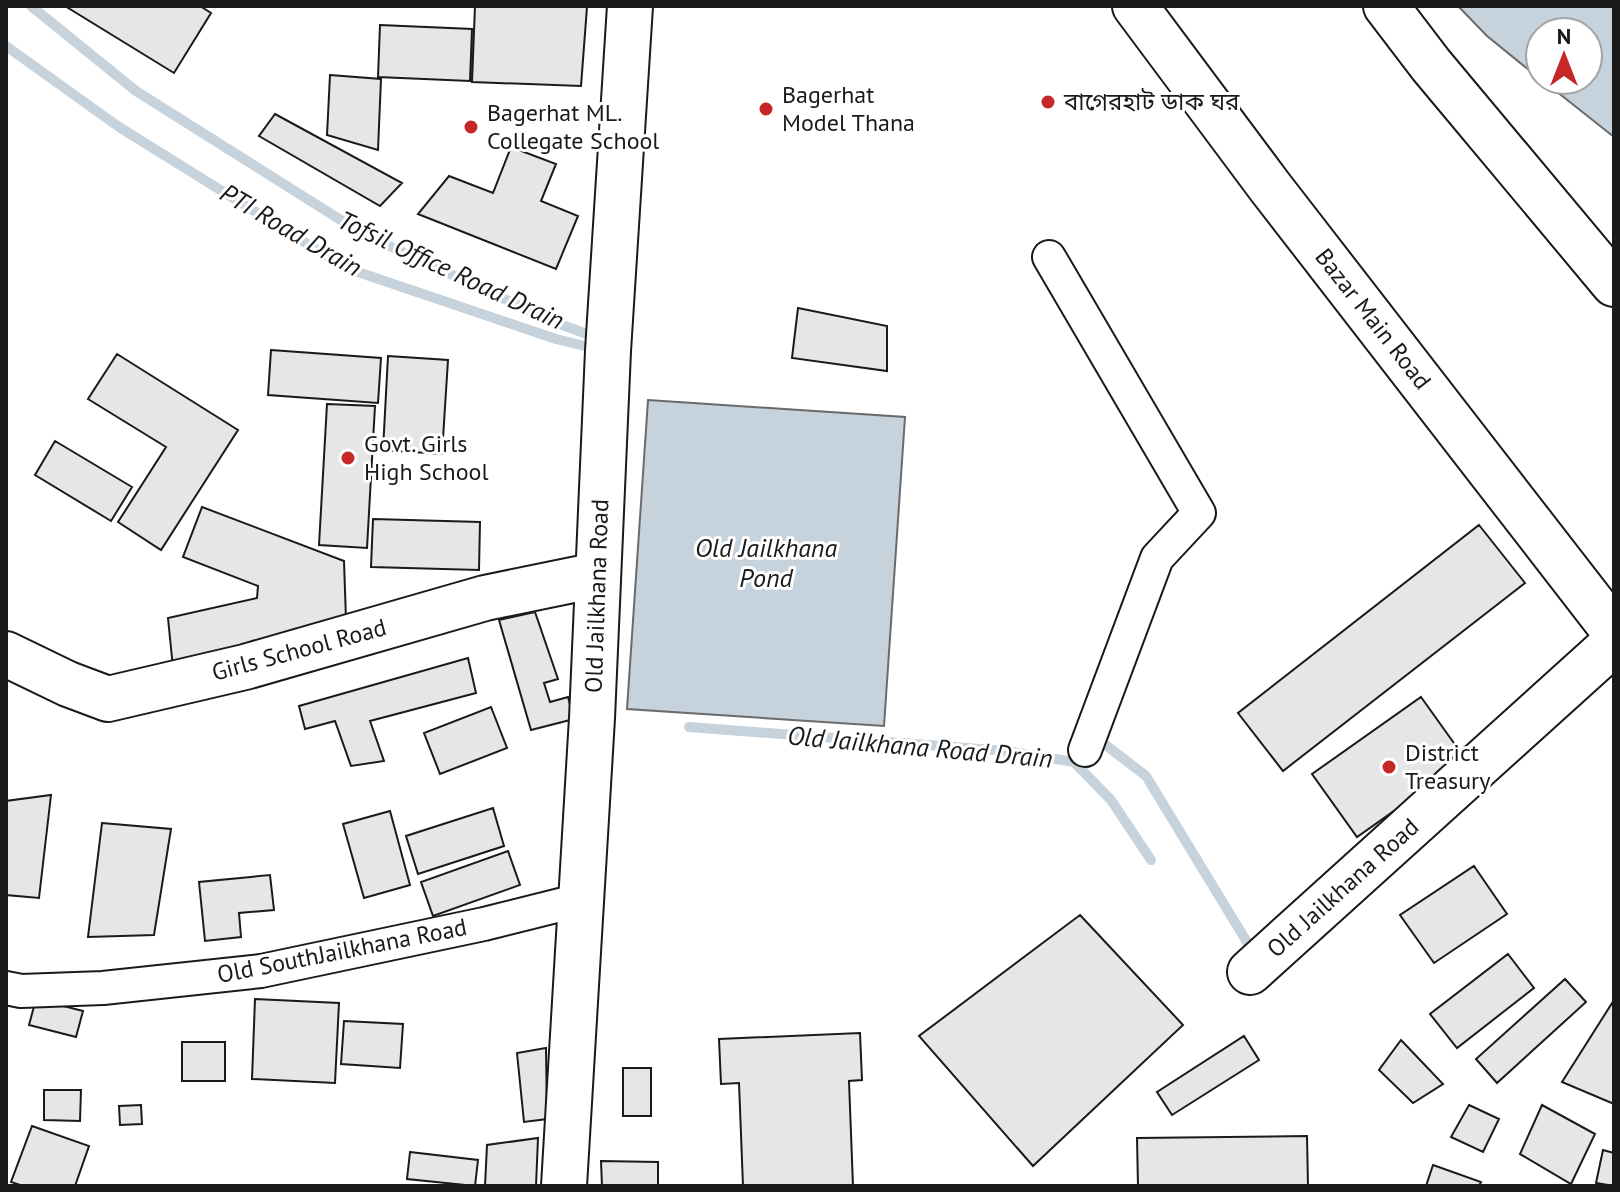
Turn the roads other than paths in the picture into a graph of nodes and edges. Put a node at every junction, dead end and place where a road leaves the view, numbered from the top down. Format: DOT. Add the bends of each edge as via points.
graph roads {
  1 [pos="630,6"];
  2 [pos="1135,6"];
  3 [pos="1386,6"];
  4 [pos="1049,257"];
  5 [pos="1614,284"];
  6 [pos="597,575"];
  7 [pos="1614,631"];
  8 [pos="1614,643"];
  9 [pos="6,654"];
  10 [pos="1085,750"];
  11 [pos="580,900"];
  12 [pos="1250,972"];
  13 [pos="6,988"];
  14 [pos="564,1186"];
  1 -- 6 [label="street, Old Jailkhana Road"];
  2 -- 7 [label="street, Bazar Main Road"];
  3 -- 5 [label="street"];
  4 -- 10 [label="street" via="1199,513 1157,558"];
  6 -- 9 [label="street, Girls School Road" via="485,598 245,667 108,699"];
  6 -- 11 [label="street, Old Jailkhana Road"];
  8 -- 12 [label="street, Old Jailkhana Road"];
  11 -- 13 [label="street, Old SouthJailkhana Road" via="261,971 103,988"];
  11 -- 14 [label="street, Old Jailkhana Road"];
}
